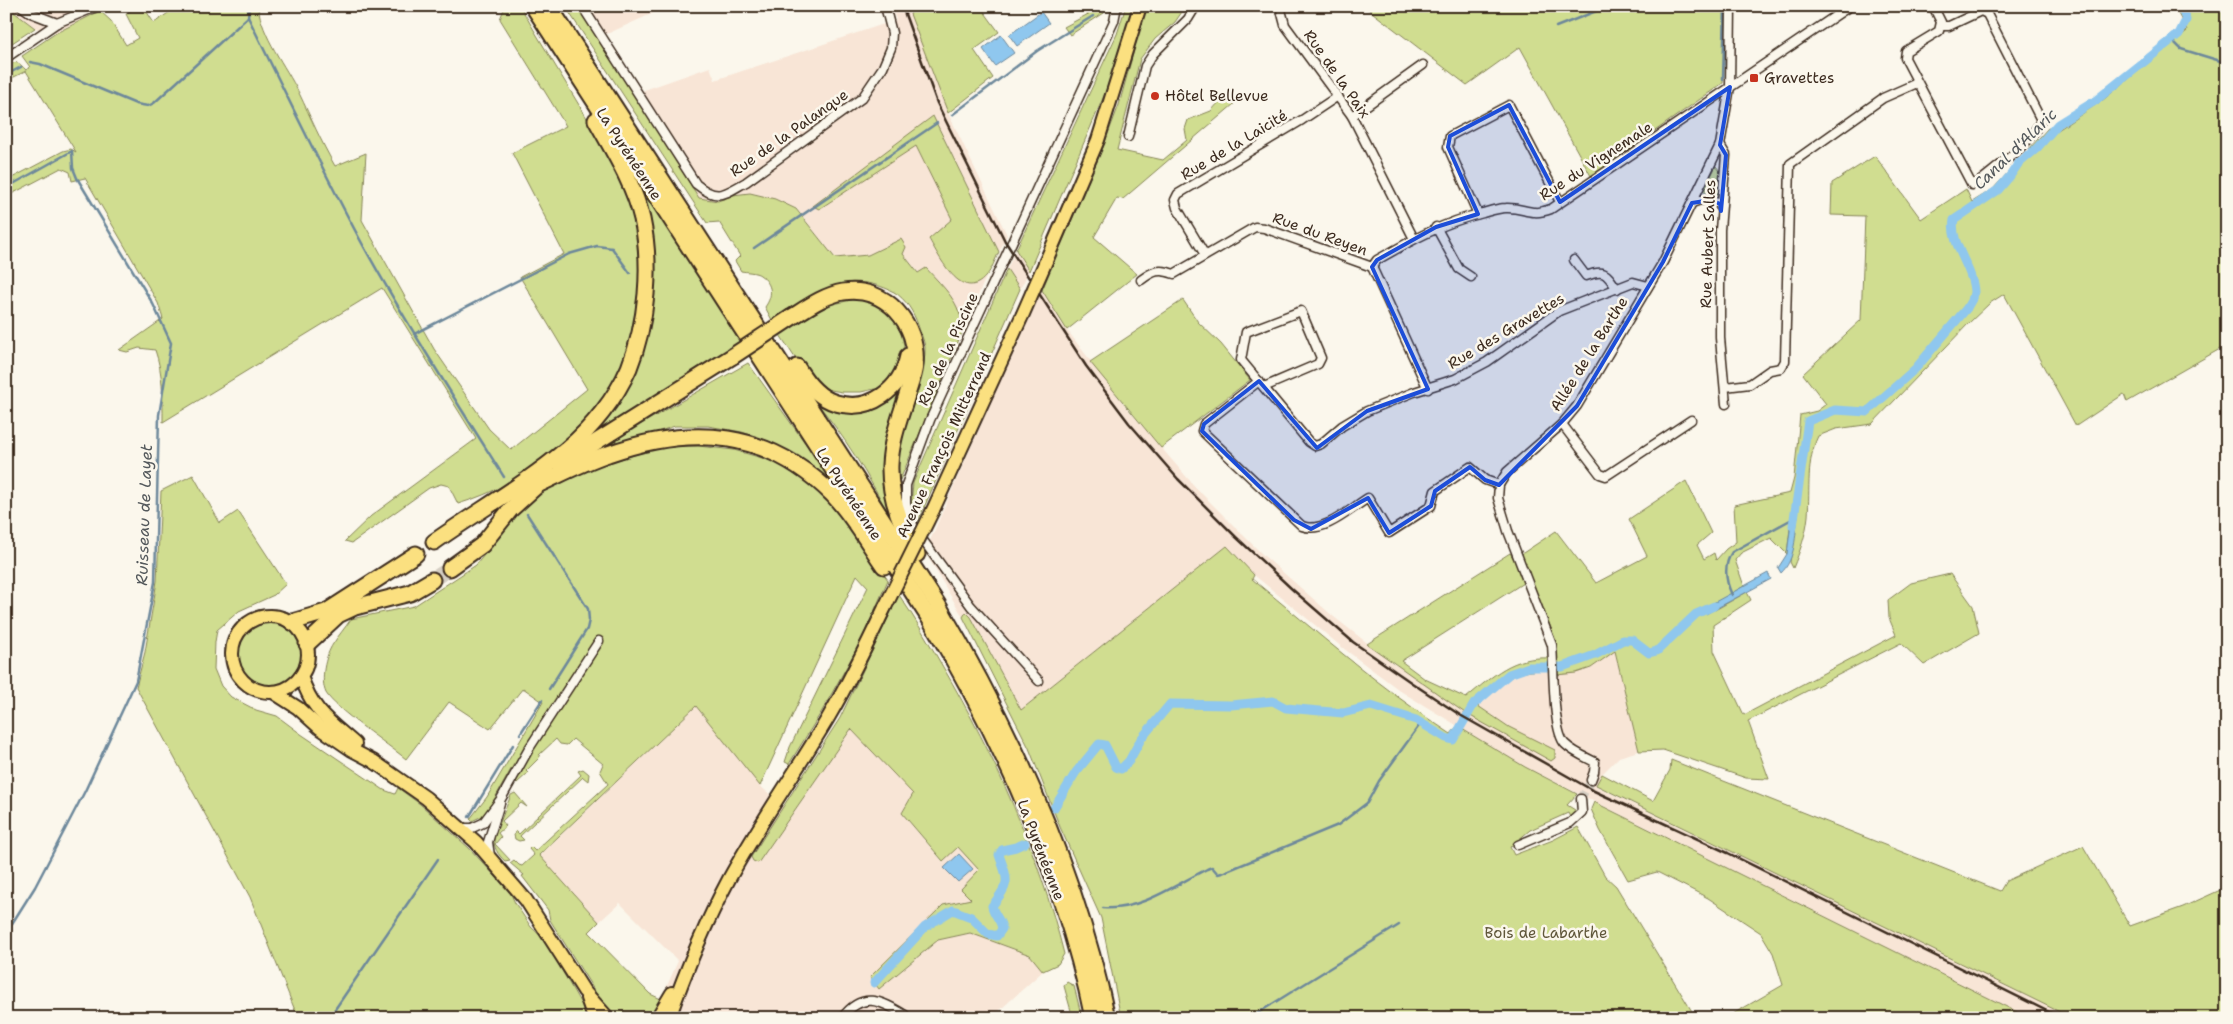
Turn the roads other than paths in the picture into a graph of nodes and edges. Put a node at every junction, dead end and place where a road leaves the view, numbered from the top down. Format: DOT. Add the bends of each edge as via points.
graph roads {
  1 [pos="21,6"];
  2 [pos="98,6"];
  3 [pos="533,6"];
  4 [pos="549,6"];
  5 [pos="582,6"];
  6 [pos="886,6"];
  7 [pos="1118,6"];
  8 [pos="1139,6"];
  9 [pos="1196,6"];
  10 [pos="1280,6"];
  11 [pos="1731,6"];
  12 [pos="1850,6"];
  13 [pos="1933,6"];
  14 [pos="57,23"];
  15 [pos="1942,26"];
  16 [pos="6,58"];
  17 [pos="571,64"];
  18 [pos="1423,65"];
  19 [pos="1917,83"];
  20 [pos="1730,87"];
  21 [pos="1338,96"];
  22 [pos="1352,116"];
  23 [pos="1128,137"];
  24 [pos="1720,145"];
  25 [pos="1560,202"];
  26 [pos="1692,204"];
  27 [pos="1721,212"];
  28 [pos="1478,214"];
  29 [pos="1436,227"];
  30 [pos="1414,239"];
  31 [pos="1205,255"];
  32 [pos="1574,260"];
  33 [pos="1372,267"];
  34 [pos="1471,277"];
  35 [pos="1141,280"];
  36 [pos="1648,286"];
  37 [pos="1617,289"];
  38 [pos="749,312"];
  39 [pos="910,332"];
  40 [pos="1261,384"];
  41 [pos="1725,388"];
  42 [pos="1428,389"];
  43 [pos="1726,404"];
  44 [pos="1691,420"];
  45 [pos="1562,424"];
  46 [pos="534,481"];
  47 [pos="1499,484"];
  48 [pos="434,542"];
  49 [pos="416,554"];
  50 [pos="450,568"];
  51 [pos="432,580"];
  52 [pos="913,592"];
  53 [pos="938,605"];
  54 [pos="292,622"];
  55 [pos="599,641"];
  56 [pos="307,644"];
  57 [pos="301,676"];
  58 [pos="1039,681"];
  59 [pos="273,692"];
  60 [pos="373,761"];
  61 [pos="1591,780"];
  62 [pos="501,799"];
  63 [pos="1581,799"];
  64 [pos="462,828"];
  65 [pos="1518,845"];
  66 [pos="490,856"];
  67 [pos="686,970"];
  68 [pos="584,991"];
  69 [pos="905,1015"];
  70 [pos="594,1018"];
  71 [pos="608,1018"];
  72 [pos="657,1018"];
  73 [pos="669,1018"];
  74 [pos="842,1018"];
  75 [pos="1094,1018"];
  76 [pos="1107,1018"];
  1 -- 14 [label="street"];
  2 -- 14 [label="street"];
  3 -- 17 [label="highway, La Pyrénéenne"];
  4 -- 38 [label="highway, La Pyrénéenne"];
  5 -- 6 [label="street, Rue de la Palanque" via="696,184 714,196 746,182 862,98 884,66 891,48 892,33"];
  7 -- 58 [label="street, Rue de la Piscine" via="1110,30 930,420 906,485 906,504 914,528 971,606"];
  8 -- 67 [label="main road, Avenue François Mitterrand, bridge" via="1098,140 933,510 858,663 752,838"];
  9 -- 23 [label="street" via="1145,66"];
  10 -- 21 [label="street, Rue de la Paix" via="1285,25"];
  11 -- 20 [label="street, Rue Aubert Salles"];
  12 -- 20 [label="street, Rue du Vignemale"];
  13 -- 15 [label="street"];
  14 -- 16 [label="street"];
  15 -- 19 [label="street" via="1906,51 1905,58"];
  15 -- 19 [label="street" via="1949,26 1981,11 1990,18 2042,120 2016,151 1978,184 1972,185"];
  17 -- 46 [label="highway" via="573,79 617,157 642,218 646,242 646,286 641,328 629,368 587,429"];
  17 -- 52 [label="highway, La Pyrénéenne"];
  18 -- 22 [label="street"];
  19 -- 41 [label="street" via="1883,98 1790,164 1785,361 1781,368 1770,370 1750,384"];
  20 -- 24 [label="street, Rue Aubert Salles"];
  20 -- 25 [label="street, Rue du Vignemale"];
  21 -- 22 [label="street, Rue de la Paix"];
  21 -- 31 [label="street, Rue de la Laicité" via="1178,194 1175,200 1177,208"];
  22 -- 30 [label="street, Rue de la Paix"];
  24 -- 26 [label="street, Allée de la Barthe"];
  24 -- 27 [label="street, Rue Aubert Salles" via="1726,155"];
  25 -- 28 [label="street, Rue du Vignemale" via="1542,212 1528,213 1506,207"];
  25 -- 28 [label="street" via="1509,105 1450,136 1448,147"];
  26 -- 27 [label="street" via="1702,199 1711,200 1720,204"];
  26 -- 36 [label="street, Allée de la Barthe"];
  27 -- 41 [label="street, Rue Aubert Salles" via="1720,338"];
  28 -- 29 [label="street, Rue du Vignemale"];
  29 -- 30 [label="street, Rue du Vignemale"];
  29 -- 34 [label="street" via="1459,269"];
  30 -- 33 [label="street, Rue du Vignemale" via="1377,260"];
  31 -- 33 [label="street, Rue du Reyen" via="1255,227"];
  31 -- 35 [label="street, Rue du Reyen" via="1174,274 1159,270"];
  32 -- 37 [label="street" via="1586,276 1598,271 1608,274"];
  33 -- 42 [label="street, Rue du Reyen"];
  36 -- 37 [label="street, Rue des Gravettes" via="1633,282"];
  36 -- 45 [label="street, Allée de la Barthe"];
  37 -- 42 [label="street, Rue des Gravettes" via="1559,311 1487,362"];
  38 -- 39 [label="highway" via="764,321 807,382 820,395 836,403 856,405 886,395 906,366"];
  38 -- 53 [label="highway, La Pyrénéenne"];
  39 -- 46 [label="highway, bridge" via="899,313 879,297 858,291 834,294 812,304"];
  39 -- 53 [label="highway" via="916,354 915,368 895,431 890,464 892,496 907,537 933,580"];
  40 -- 40 [label="street" via="1241,360 1246,332 1299,310 1303,312 1320,362"];
  40 -- 42 [label="street, Rue des Gravettes" via="1315,446 1367,411"];
  40 -- 47 [label="street" via="1204,424 1202,431 1302,526 1311,529 1324,525 1368,498 1389,532 1431,506 1435,491 1470,467 1485,480"];
  41 -- 43 [label="street, Rue Aubert Salles"];
  44 -- 45 [label="street" via="1606,476 1594,467"];
  45 -- 47 [label="street, Allée de la Barthe" via="1507,472"];
  46 -- 48 [label="highway"];
  46 -- 50 [label="highway" via="482,545"];
  46 -- 52 [label="highway" via="607,454 670,437 719,436 758,446 814,478 834,496 887,570"];
  47 -- 61 [label="street" via="1498,498 1508,531 1552,645 1559,730 1564,743 1595,762"];
  49 -- 54 [label="highway" via="326,612"];
  51 -- 56 [label="highway" via="410,593 355,607 338,615"];
  52 -- 75 [label="highway, La Pyrénéenne" via="968,685 1027,811 1072,936"];
  53 -- 76 [label="highway, La Pyrénéenne" via="1003,723 1041,808 1085,933"];
  54 -- 56 [label="main road" via="302,632"];
  54 -- 59 [label="main road" via="271,615 258,616 243,625 233,640 232,663 236,674 256,690"];
  55 -- 62 [label="street" via="530,747"];
  56 -- 57 [label="main road" via="307,662"];
  57 -- 59 [label="main road" via="288,687"];
  57 -- 60 [label="main road" via="310,701 321,714"];
  59 -- 60 [label="main road" via="320,728"];
  60 -- 64 [label="main road"];
  62 -- 64 [label="street" via="483,823"];
  62 -- 66 [label="street" via="488,842"];
  63 -- 65 [label="street" via="1582,812 1572,822"];
  64 -- 66 [label="main road"];
  66 -- 68 [label="main road" via="526,900"];
  67 -- 72 [label="main road, Avenue François Mitterrand"];
  67 -- 73 [label="main road, Avenue François Mitterrand"];
  68 -- 70 [label="main road"];
  68 -- 71 [label="main road"];
  69 -- 74 [label="street" via="886,1004 864,1001 855,1003"];
}
